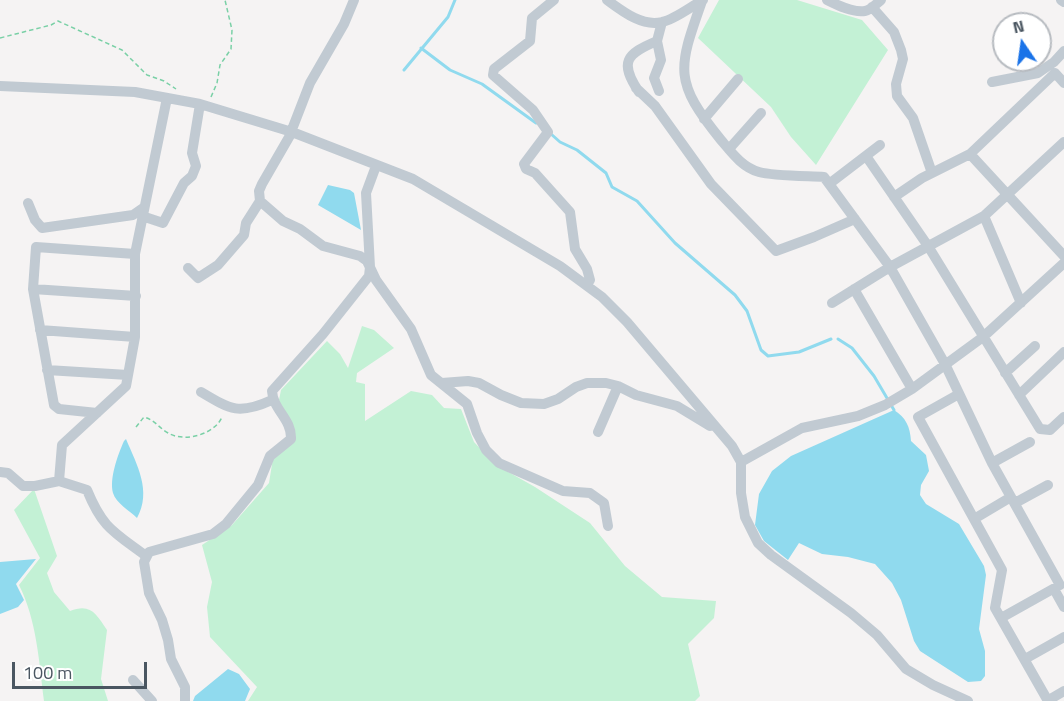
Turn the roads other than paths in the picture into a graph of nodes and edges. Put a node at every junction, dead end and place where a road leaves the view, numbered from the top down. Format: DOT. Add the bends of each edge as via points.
graph roads {
  1 [pos="354,0"];
  2 [pos="554,0"];
  3 [pos="607,0"];
  4 [pos="827,0"];
  5 [pos="701,1"];
  6 [pos="876,4"];
  7 [pos="662,22"];
  8 [pos="657,41"];
  9 [pos="1064,51"];
  10 [pos="738,79"];
  11 [pos="992,82"];
  12 [pos="1064,83"];
  13 [pos="0,86"];
  14 [pos="636,88"];
  15 [pos="659,91"];
  16 [pos="167,98"];
  17 [pos="203,105"];
  18 [pos="761,112"];
  19 [pos="704,119"];
  20 [pos="662,127"];
  21 [pos="291,132"];
  22 [pos="1064,142"];
  23 [pos="880,145"];
  24 [pos="729,149"];
  25 [pos="970,154"];
  26 [pos="866,156"];
  27 [pos="376,166"];
  28 [pos="932,173"];
  29 [pos="830,184"];
  30 [pos="1008,194"];
  31 [pos="894,197"];
  32 [pos="260,201"];
  33 [pos="28,203"];
  34 [pos="143,212"];
  35 [pos="984,216"];
  36 [pos="855,219"];
  37 [pos="928,246"];
  38 [pos="135,254"];
  39 [pos="1064,255"];
  40 [pos="1064,263"];
  41 [pos="370,267"];
  42 [pos="890,267"];
  43 [pos="188,268"];
  44 [pos="587,285"];
  45 [pos="33,289"];
  46 [pos="854,289"];
  47 [pos="136,296"];
  48 [pos="832,303"];
  49 [pos="1021,303"];
  50 [pos="40,330"];
  51 [pos="135,337"];
  52 [pos="982,337"];
  53 [pos="1035,346"];
  54 [pos="1064,352"];
  55 [pos="945,364"];
  56 [pos="47,370"];
  57 [pos="1005,373"];
  58 [pos="128,375"];
  59 [pos="442,383"];
  60 [pos="618,386"];
  61 [pos="912,388"];
  62 [pos="201,392"];
  63 [pos="959,394"];
  64 [pos="1019,395"];
  65 [pos="272,400"];
  66 [pos="97,413"];
  67 [pos="1064,417"];
  68 [pos="717,428"];
  69 [pos="598,432"];
  70 [pos="1030,442"];
  71 [pos="741,462"];
  72 [pos="992,463"];
  73 [pos="0,472"];
  74 [pos="59,481"];
  75 [pos="1048,485"];
  76 [pos="1013,500"];
  77 [pos="974,519"];
  78 [pos="608,526"];
  79 [pos="146,556"];
  80 [pos="1054,589"];
  81 [pos="1064,607"];
  82 [pos="1001,618"];
  83 [pos="1064,637"];
  84 [pos="1024,659"];
  85 [pos="133,680"];
  86 [pos="1064,691"];
  87 [pos="152,701"];
  88 [pos="185,701"];
  89 [pos="968,701"];
  90 [pos="1047,701"];
  1 -- 21 [label="street" via="310,83"];
  2 -- 44 [label="street" via="532,18 530,41 494,69 493,75 534,110 548,132 524,164 570,212 575,249 590,280"];
  3 -- 7 [label="street" via="625,14 646,22"];
  4 -- 6 [label="street" via="862,12"];
  5 -- 7 [label="street"];
  5 -- 19 [label="street" via="683,67 686,86"];
  6 -- 28 [label="street" via="901,50 897,96 913,118"];
  7 -- 8 [label="street"];
  8 -- 14 [label="street" via="631,56 628,74"];
  8 -- 15 [label="street" via="661,60 654,78"];
  9 -- 11 [label="street" via="1038,73"];
  10 -- 19 [label="street"];
  12 -- 25 [label="street" via="1055,73"];
  13 -- 16 [label="street" via="135,92"];
  14 -- 20 [label="street"];
  14 -- 36 [label="street" via="655,106 711,184 776,250"];
  16 -- 17 [label="street"];
  16 -- 34 [label="street"];
  17 -- 21 [label="street"];
  17 -- 34 [label="street" via="192,153 196,166 192,176 184,183 163,223"];
  18 -- 24 [label="street"];
  19 -- 24 [label="street"];
  21 -- 27 [label="street"];
  21 -- 32 [label="street" via="262,184"];
  22 -- 30 [label="street"];
  23 -- 26 [label="street"];
  24 -- 29 [label="street" via="739,161 759,172 824,177"];
  25 -- 28 [label="street"];
  25 -- 30 [label="street"];
  26 -- 29 [label="street"];
  26 -- 31 [label="street"];
  27 -- 41 [label="street" via="366,193"];
  27 -- 44 [label="street" via="413,179"];
  28 -- 31 [label="street"];
  29 -- 36 [label="street"];
  30 -- 35 [label="street"];
  30 -- 39 [label="street"];
  31 -- 37 [label="street"];
  32 -- 41 [label="street" via="323,246 360,256"];
  32 -- 43 [label="street" via="246,223 244,236 218,266 198,278"];
  33 -- 34 [label="street" via="42,228"];
  34 -- 38 [label="street"];
  35 -- 37 [label="street"];
  35 -- 49 [label="street"];
  36 -- 42 [label="street"];
  37 -- 42 [label="street"];
  37 -- 52 [label="street"];
  38 -- 45 [label="street" via="36,247"];
  38 -- 47 [label="street"];
  40 -- 49 [label="street"];
  41 -- 59 [label="street" via="411,329 431,375"];
  41 -- 65 [label="street" via="369,276 324,334 277,384"];
  42 -- 46 [label="street"];
  42 -- 55 [label="street"];
  44 -- 68 [label="street" via="627,322"];
  45 -- 47 [label="street"];
  45 -- 50 [label="street"];
  46 -- 48 [label="street"];
  46 -- 61 [label="street"];
  47 -- 51 [label="street"];
  49 -- 52 [label="street"];
  50 -- 51 [label="street"];
  50 -- 56 [label="street"];
  51 -- 58 [label="street"];
  52 -- 55 [label="street"];
  52 -- 57 [label="street"];
  53 -- 57 [label="street"];
  54 -- 64 [label="street"];
  55 -- 61 [label="street"];
  55 -- 63 [label="street"];
  56 -- 58 [label="street"];
  56 -- 66 [label="street" via="54,405 59,409"];
  57 -- 64 [label="street"];
  58 -- 66 [label="street" via="126,386"];
  59 -- 60 [label="street" via="479,383 521,402 544,404 587,383"];
  59 -- 78 [label="street" via="467,404 486,450 499,463 563,491 590,493 604,503"];
  60 -- 68 [label="street" via="678,406"];
  60 -- 69 [label="street"];
  61 -- 71 [label="street" via="858,416 802,428"];
  62 -- 65 [label="street" via="226,407 252,409"];
  63 -- 72 [label="street"];
  63 -- 77 [label="street" via="918,417"];
  64 -- 67 [label="street" via="1040,429 1050,430"];
  65 -- 79 [label="street" via="290,425 291,439 270,456 247,501 213,534"];
  66 -- 74 [label="street" via="63,445"];
  68 -- 71 [label="street"];
  70 -- 72 [label="street"];
  71 -- 89 [label="street" via="745,517 758,543 877,635 906,669"];
  72 -- 76 [label="street"];
  73 -- 74 [label="street" via="8,472 23,486"];
  74 -- 79 [label="street" via="87,490 106,527"];
  75 -- 76 [label="street"];
  76 -- 77 [label="street"];
  76 -- 80 [label="street" via="1060,585"];
  77 -- 82 [label="street" via="1002,570 995,608"];
  79 -- 88 [label="street" via="149,593 162,620 171,659 185,687"];
  80 -- 81 [label="street"];
  80 -- 82 [label="street"];
  82 -- 84 [label="street"];
  83 -- 84 [label="street"];
  84 -- 90 [label="street"];
  85 -- 87 [label="street"];
  86 -- 90 [label="street"];
}
